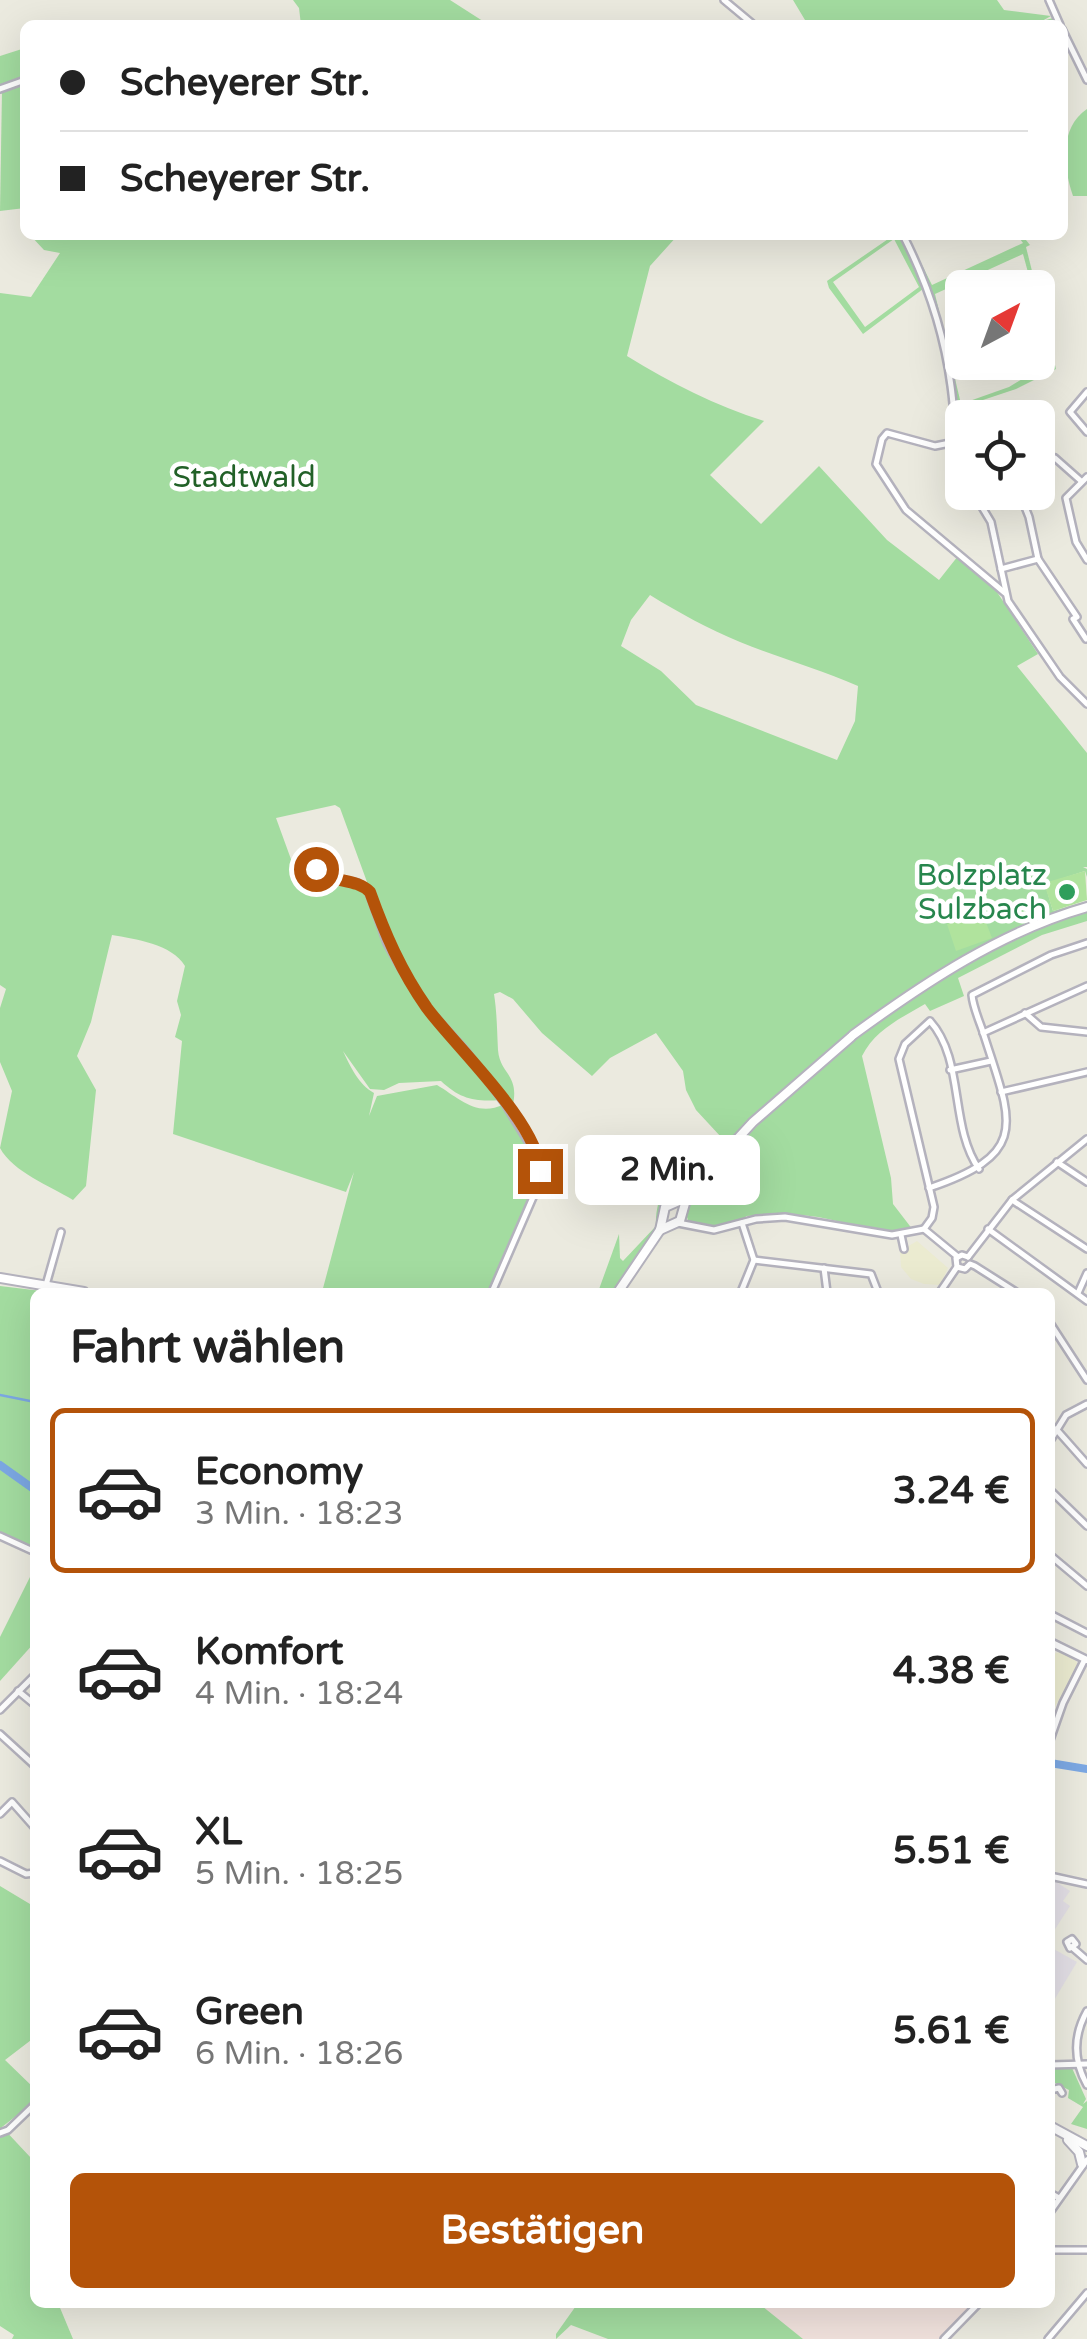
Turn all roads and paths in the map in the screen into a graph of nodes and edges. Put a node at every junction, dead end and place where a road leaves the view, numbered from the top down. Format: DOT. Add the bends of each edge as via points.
graph roads {
  1 [pos="724,0"];
  2 [pos="748,20"];
  3 [pos="1068,40"];
  4 [pos="1087,80"];
  5 [pos="905,240"];
  6 [pos="1087,392"];
  7 [pos="953,400"];
  8 [pos="1087,432"];
  9 [pos="945,444"];
  10 [pos="1055,459"];
  11 [pos="1084,480"];
  12 [pos="984,510"];
  13 [pos="1026,510"];
  14 [pos="1038,559"];
  15 [pos="1087,560"];
  16 [pos="1001,569"];
  17 [pos="1005,593"];
  18 [pos="1087,611"];
  19 [pos="1076,616"];
  20 [pos="1086,640"];
  21 [pos="1087,704"];
  22 [pos="316,869"];
  23 [pos="1087,906"];
  24 [pos="1087,943"];
  25 [pos="1087,986"];
  26 [pos="1025,1013"];
  27 [pos="1087,1032"];
  28 [pos="983,1033"];
  29 [pos="992,1061"];
  30 [pos="950,1070"];
  31 [pos="1087,1072"];
  32 [pos="1001,1092"];
  33 [pos="1087,1139"];
  34 [pos="1057,1162"];
  35 [pos="979,1169"];
  36 [pos="1087,1182"];
  37 [pos="929,1188"];
  38 [pos="1012,1200"];
  39 [pos="678,1216"];
  40 [pos="662,1217"];
  41 [pos="742,1222"];
  42 [pos="924,1229"];
  43 [pos="988,1229"];
  44 [pos="660,1230"];
  45 [pos="62,1232"];
  46 [pos="901,1236"];
  47 [pos="904,1249"];
  48 [pos="1087,1249"];
  49 [pos="958,1257"];
  50 [pos="754,1260"];
  51 [pos="969,1260"];
  52 [pos="958,1267"];
  53 [pos="824,1268"];
  54 [pos="1087,1273"];
  55 [pos="0,1278"];
  56 [pos="46,1285"];
  57 [pos="62,1288"];
  58 [pos="494,1288"];
  59 [pos="621,1288"];
  60 [pos="745,1288"];
  61 [pos="826,1288"];
  62 [pos="876,1288"];
  63 [pos="943,1288"];
  64 [pos="1010,1288"];
  65 [pos="1078,1293"];
  66 [pos="1087,1302"];
  67 [pos="1055,1331"];
  68 [pos="1087,1380"];
  69 [pos="1087,1404"];
  70 [pos="1056,1428"];
  71 [pos="1087,1464"];
  72 [pos="1055,1495"];
  73 [pos="1087,1526"];
  74 [pos="0,1536"];
  75 [pos="30,1550"];
  76 [pos="1055,1559"];
  77 [pos="1087,1586"];
  78 [pos="1055,1616"];
  79 [pos="1087,1632"];
  80 [pos="1055,1644"];
  81 [pos="1086,1659"];
  82 [pos="30,1680"];
  83 [pos="18,1691"];
  84 [pos="30,1701"];
  85 [pos="0,1710"];
  86 [pos="1055,1726"];
  87 [pos="0,1734"];
  88 [pos="30,1761"];
  89 [pos="0,1814"];
  90 [pos="30,1822"];
  91 [pos="0,1860"];
  92 [pos="30,1873"];
  93 [pos="1055,1877"];
  94 [pos="1087,1884"];
  95 [pos="1073,1948"];
  96 [pos="1087,1960"];
  97 [pos="1087,2011"];
  98 [pos="1055,2064"];
  99 [pos="1078,2064"];
  100 [pos="1087,2064"];
  101 [pos="1087,2085"];
  102 [pos="30,2108"];
  103 [pos="1055,2129"];
  104 [pos="0,2133"];
  105 [pos="1061,2133"];
  106 [pos="1087,2147"];
  107 [pos="1085,2162"];
  108 [pos="1055,2196"];
  109 [pos="1059,2198"];
  110 [pos="1055,2204"];
  111 [pos="1055,2250"];
  112 [pos="1087,2250"];
  113 [pos="1087,2293"];
  114 [pos="974,2308"];
  115 [pos="944,2339"];
  116 [pos="1048,2339"];
  1 -- 2 [label="street"];
  3 -- 4 [label="street"];
  5 -- 7 [label="street" via="930,291"];
  6 -- 8 [label="street" via="1070,415"];
  9 -- 17 [label="street" via="887,433 876,464 912,515"];
  10 -- 11 [label="street"];
  11 -- 15 [label="street" via="1066,498"];
  12 -- 16 [label="street"];
  13 -- 14 [label="street"];
  14 -- 16 [label="street"];
  14 -- 19 [label="street"];
  16 -- 17 [label="street"];
  17 -- 21 [label="street" via="1060,677"];
  18 -- 19 [label="street"];
  19 -- 20 [label="street"];
  22 -- 58 [label="street" via="370,892 401,968 537,1156 534,1195"];
  23 -- 39 [label="main road" via="952,968 852,1036 753,1122 690,1191"];
  24 -- 28 [label="street" via="974,993"];
  25 -- 26 [label="street"];
  26 -- 27 [label="street" via="1041,1027"];
  26 -- 28 [label="street"];
  28 -- 29 [label="street"];
  29 -- 30 [label="street"];
  29 -- 32 [label="street"];
  30 -- 35 [label="street" via="965,1144"];
  30 -- 37 [label="street" via="930,1021 899,1055"];
  31 -- 32 [label="street"];
  32 -- 35 [label="street" via="1006,1130"];
  33 -- 34 [label="street"];
  34 -- 36 [label="street"];
  34 -- 38 [label="street"];
  35 -- 37 [label="street"];
  37 -- 42 [label="street" via="934,1213"];
  38 -- 43 [label="street"];
  38 -- 48 [label="street"];
  39 -- 40 [label="main road"];
  39 -- 40 [label="main road" via="664,1208"];
  39 -- 41 [label="street" via="714,1230"];
  39 -- 44 [label="main road"];
  40 -- 44 [label="main road"];
  41 -- 46 [label="street" via="786,1217"];
  41 -- 50 [label="street"];
  42 -- 46 [label="street"];
  42 -- 49 [label="street"];
  43 -- 51 [label="street"];
  43 -- 65 [label="street"];
  44 -- 59 [label="main road"];
  45 -- 56 [label="street"];
  46 -- 47 [label="street"];
  49 -- 51 [label="street"];
  49 -- 52 [label="street"];
  50 -- 53 [label="street"];
  50 -- 60 [label="street"];
  51 -- 52 [label="street" via="965,1269"];
  51 -- 64 [label="street"];
  52 -- 63 [label="street"];
  53 -- 61 [label="street"];
  53 -- 62 [label="street" via="871,1274"];
  54 -- 65 [label="street"];
  55 -- 56 [label="main road"];
  56 -- 57 [label="main road"];
  65 -- 66 [label="street"];
  67 -- 68 [label="street"];
  69 -- 70 [label="street"];
  70 -- 71 [label="street"];
  72 -- 73 [label="street"];
  74 -- 75 [label="street"];
  76 -- 77 [label="street"];
  78 -- 79 [label="street"];
  80 -- 81 [label="street"];
  81 -- 86 [label="street"];
  82 -- 83 [label="street"];
  83 -- 84 [label="street"];
  83 -- 85 [label="street"];
  87 -- 88 [label="street"];
  89 -- 90 [label="street" via="12,1802"];
  91 -- 92 [label="street"];
  93 -- 94 [label="street"];
  95 -- 96 [label="street"];
  97 -- 99 [label="street" via="1076,2036"];
  98 -- 99 [label="street"];
  99 -- 100 [label="street"];
  99 -- 101 [label="street"];
  102 -- 104 [label="street"];
  103 -- 105 [label="main road"];
  105 -- 106 [label="main road"];
  105 -- 107 [label="main road"];
  106 -- 107 [label="street"];
  107 -- 109 [label="street"];
  108 -- 109 [label="street"];
  109 -- 110 [label="street"];
  111 -- 112 [label="street"];
  113 -- 116 [label="street"];
  114 -- 115 [label="street"];
}
